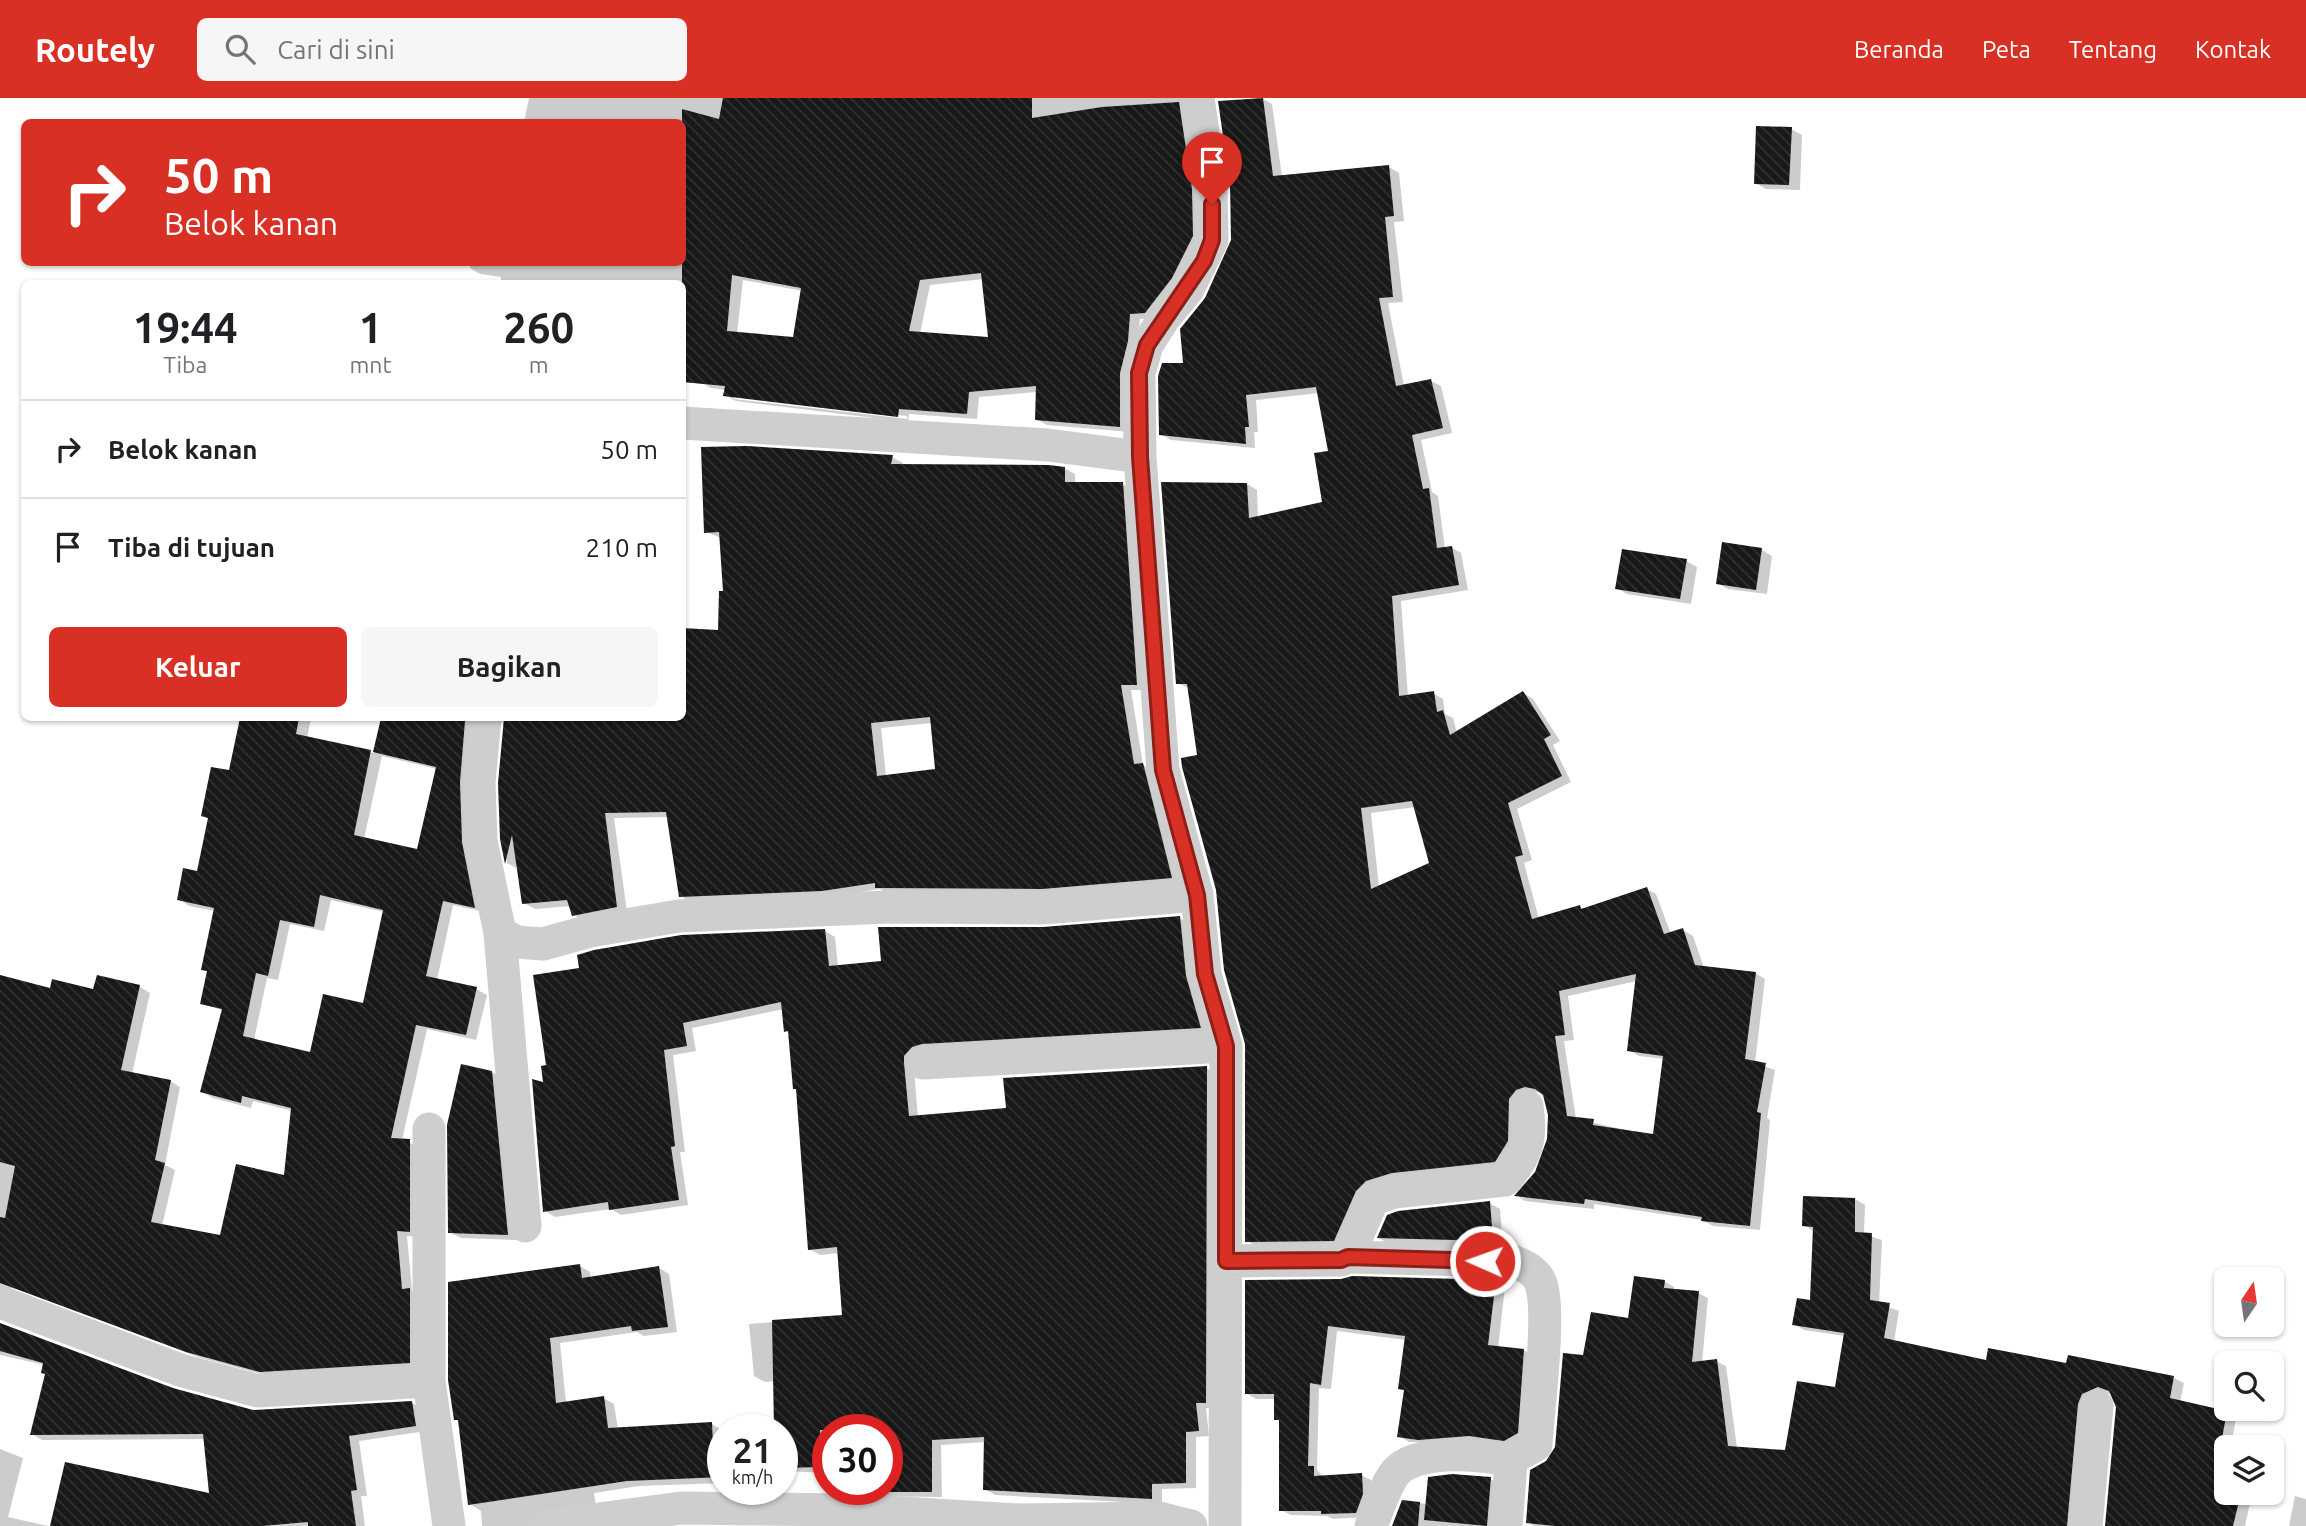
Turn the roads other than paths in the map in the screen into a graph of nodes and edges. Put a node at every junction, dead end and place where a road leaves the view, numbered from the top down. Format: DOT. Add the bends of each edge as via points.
graph roads {
  1 [pos="1198,98"];
  2 [pos="686,423"];
  3 [pos="1140,457"];
  4 [pos="485,721"];
  5 [pos="1197,895"];
  6 [pos="500,933"];
  7 [pos="1226,1046"];
  8 [pos="923,1063"];
  9 [pos="1527,1105"];
  10 [pos="429,1129"];
  11 [pos="525,1226"];
  12 [pos="1348,1257"];
  13 [pos="1226,1261"];
  14 [pos="0,1302"];
  15 [pos="429,1381"];
  16 [pos="2097,1406"];
  17 [pos="1507,1461"];
  18 [pos="449,1526"];
  19 [pos="546,1526"];
  20 [pos="1191,1526"];
  21 [pos="1225,1526"];
  22 [pos="1371,1526"];
  23 [pos="1506,1526"];
  24 [pos="2087,1526"];
  1 -- 3 [label="street" via="1211,187 1212,240 1188,289 1147,345 1139,373"];
  2 -- 3 [label="street" via="1034,444"];
  3 -- 5 [label="street" via="1163,770"];
  4 -- 6 [label="street" via="479,782 481,841"];
  5 -- 6 [label="street" via="1043,908 888,907 679,916 543,944 517,942"];
  5 -- 7 [label="street" via="1205,974"];
  6 -- 11 [label="street"];
  7 -- 8 [label="street"];
  7 -- 13 [label="street"];
  9 -- 12 [label="street" via="1530,1126 1523,1161 1505,1180 1394,1192 1373,1199"];
  10 -- 15 [label="street"];
  12 -- 13 [label="street"];
  12 -- 17 [label="street" via="1513,1261 1530,1268 1541,1283 1544,1316 1536,1445"];
  13 -- 21 [label="street"];
  14 -- 15 [label="street" via="180,1370 258,1391"];
  15 -- 18 [label="street"];
  16 -- 24 [label="street"];
  17 -- 22 [label="street" via="1462,1453 1413,1461 1396,1471"];
  17 -- 23 [label="street" via="1513,1467"];
  19 -- 20 [label="street" via="681,1508 852,1510 1019,1520 1159,1518"];
}
